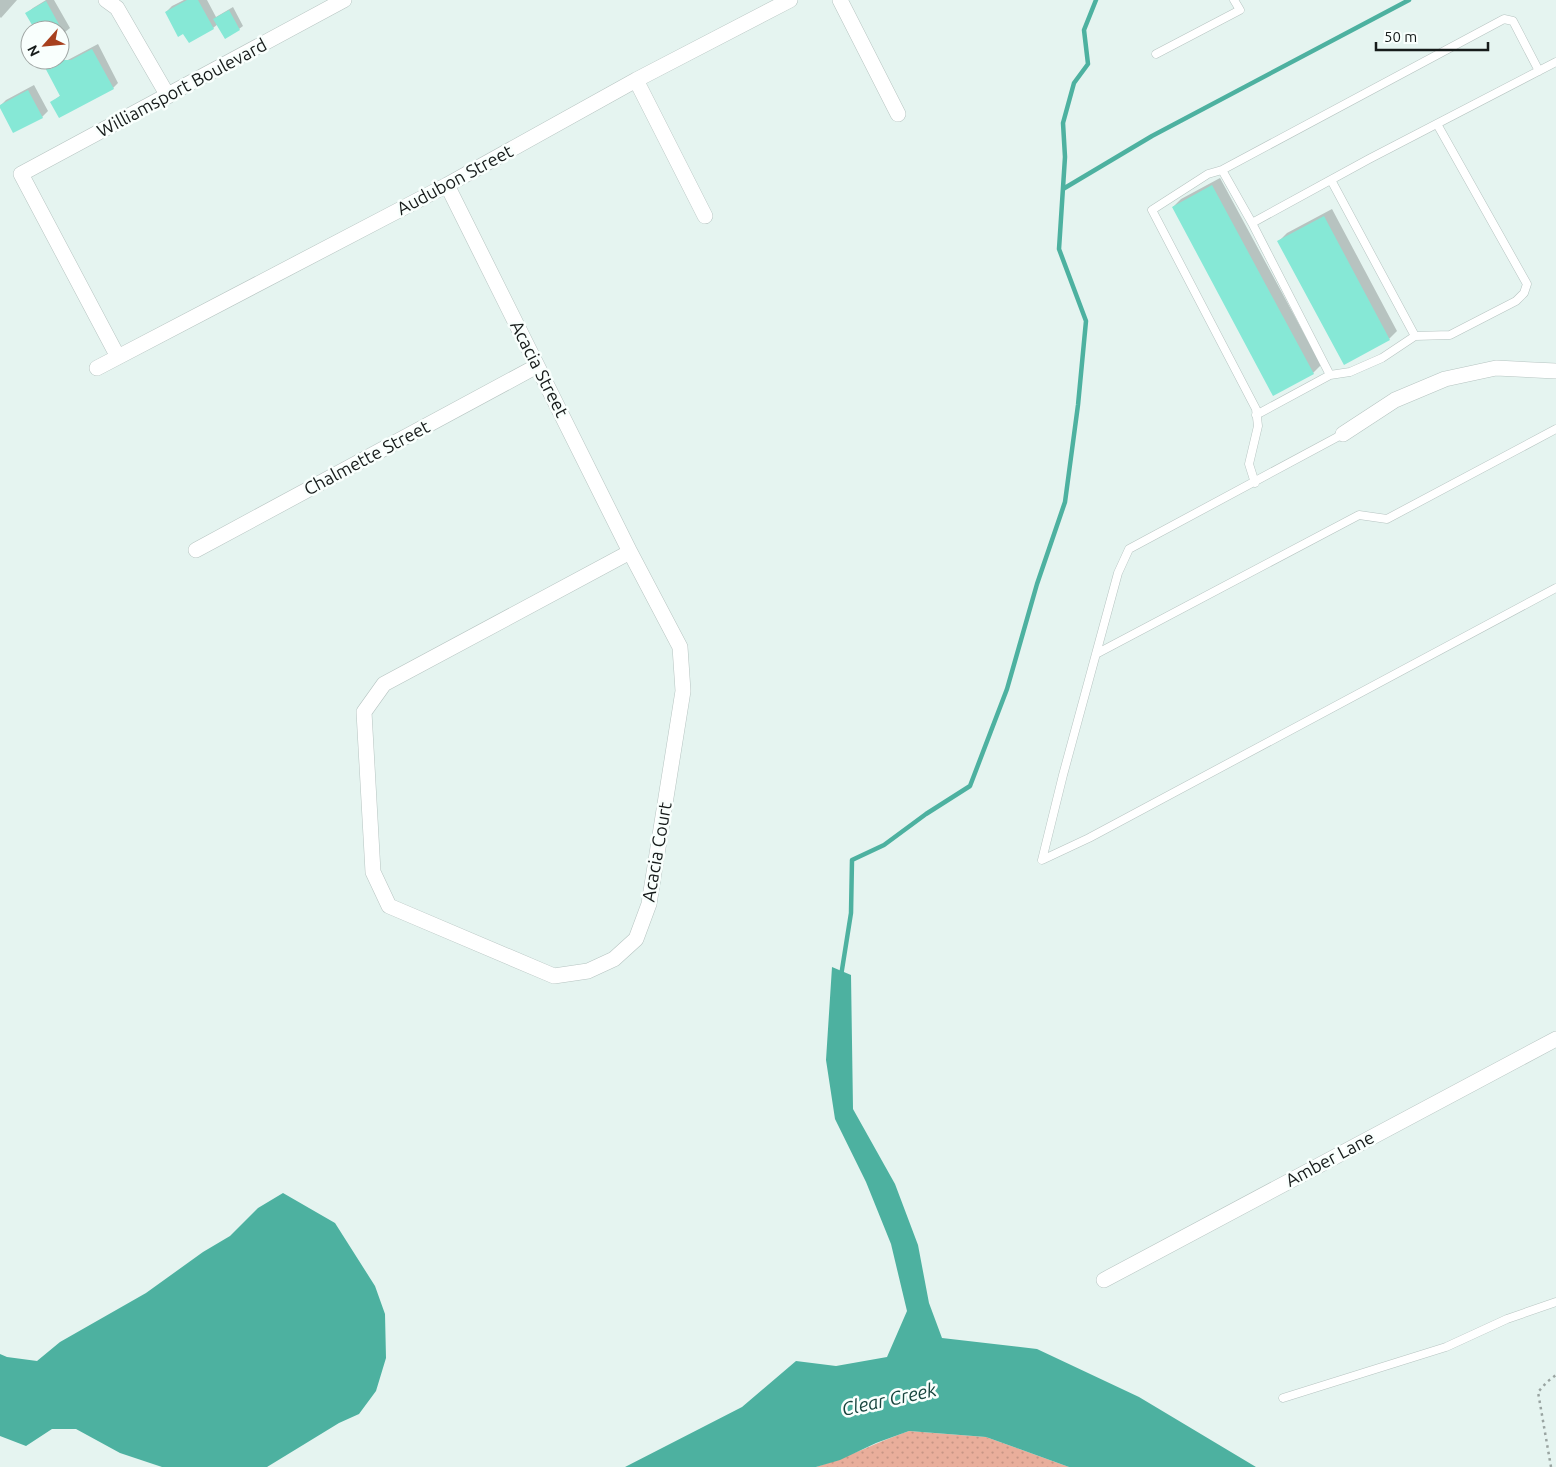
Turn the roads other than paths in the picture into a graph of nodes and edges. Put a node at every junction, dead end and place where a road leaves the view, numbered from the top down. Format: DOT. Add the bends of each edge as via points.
graph roads {
  1 [pos="106,0"];
  2 [pos="344,0"];
  3 [pos="790,0"];
  4 [pos="840,0"];
  5 [pos="1234,0"];
  6 [pos="1156,54"];
  7 [pos="1556,62"];
  8 [pos="1539,71"];
  9 [pos="636,80"];
  10 [pos="168,96"];
  11 [pos="898,114"];
  12 [pos="1437,124"];
  13 [pos="1222,170"];
  14 [pos="1331,180"];
  15 [pos="447,185"];
  16 [pos="705,216"];
  17 [pos="1252,223"];
  18 [pos="1415,336"];
  19 [pos="118,357"];
  20 [pos="537,366"];
  21 [pos="97,368"];
  22 [pos="1556,371"];
  23 [pos="1330,375"];
  24 [pos="1256,416"];
  25 [pos="1556,429"];
  26 [pos="1343,434"];
  27 [pos="1255,482"];
  28 [pos="196,550"];
  29 [pos="630,552"];
  30 [pos="1556,588"];
  31 [pos="1096,654"];
  32 [pos="1556,1039"];
  33 [pos="1104,1280"];
  34 [pos="1556,1302"];
  35 [pos="1283,1398"];
  1 -- 10 [label="street" via="117,8"];
  2 -- 10 [label="street, Williamsport Boulevard"];
  3 -- 9 [label="street, Audubon Street"];
  4 -- 11 [label="street"];
  5 -- 6 [label="lane" via="1240,10"];
  7 -- 8 [label="lane"];
  8 -- 12 [label="lane"];
  8 -- 13 [label="lane" via="1513,21 1504,19"];
  9 -- 15 [label="street, Audubon Street"];
  9 -- 16 [label="street"];
  10 -- 19 [label="street, Williamsport Boulevard" via="20,174"];
  12 -- 14 [label="lane"];
  12 -- 18 [label="lane" via="1527,284 1516,301 1450,335"];
  13 -- 17 [label="lane"];
  13 -- 24 [label="lane" via="1208,174 1152,210 1256,409"];
  14 -- 17 [label="lane"];
  14 -- 18 [label="lane"];
  15 -- 19 [label="street, Audubon Street"];
  15 -- 20 [label="street, Acacia Street"];
  17 -- 23 [label="lane"];
  18 -- 23 [label="lane" via="1382,358 1350,372"];
  19 -- 21 [label="street, Audubon Street"];
  20 -- 28 [label="street, Chalmette Street"];
  20 -- 29 [label="street, Acacia Street"];
  22 -- 26 [label="street" via="1496,368 1445,379 1396,400"];
  23 -- 24 [label="lane"];
  24 -- 27 [label="lane" via="1258,426 1249,464"];
  25 -- 31 [label="lane" via="1387,519 1359,514"];
  26 -- 27 [label="lane"];
  27 -- 31 [label="lane" via="1129,549 1118,573"];
  29 -- 29 [label="street, Acacia Court" via="680,647 683,691 649,904 636,939 614,959 588,971 554,976 389,906 373,872 364,712 384,684"];
  30 -- 31 [label="lane" via="1089,838 1042,860"];
  32 -- 33 [label="street, Amber Lane"];
  34 -- 35 [label="lane" via="1507,1319 1446,1347"];
}
